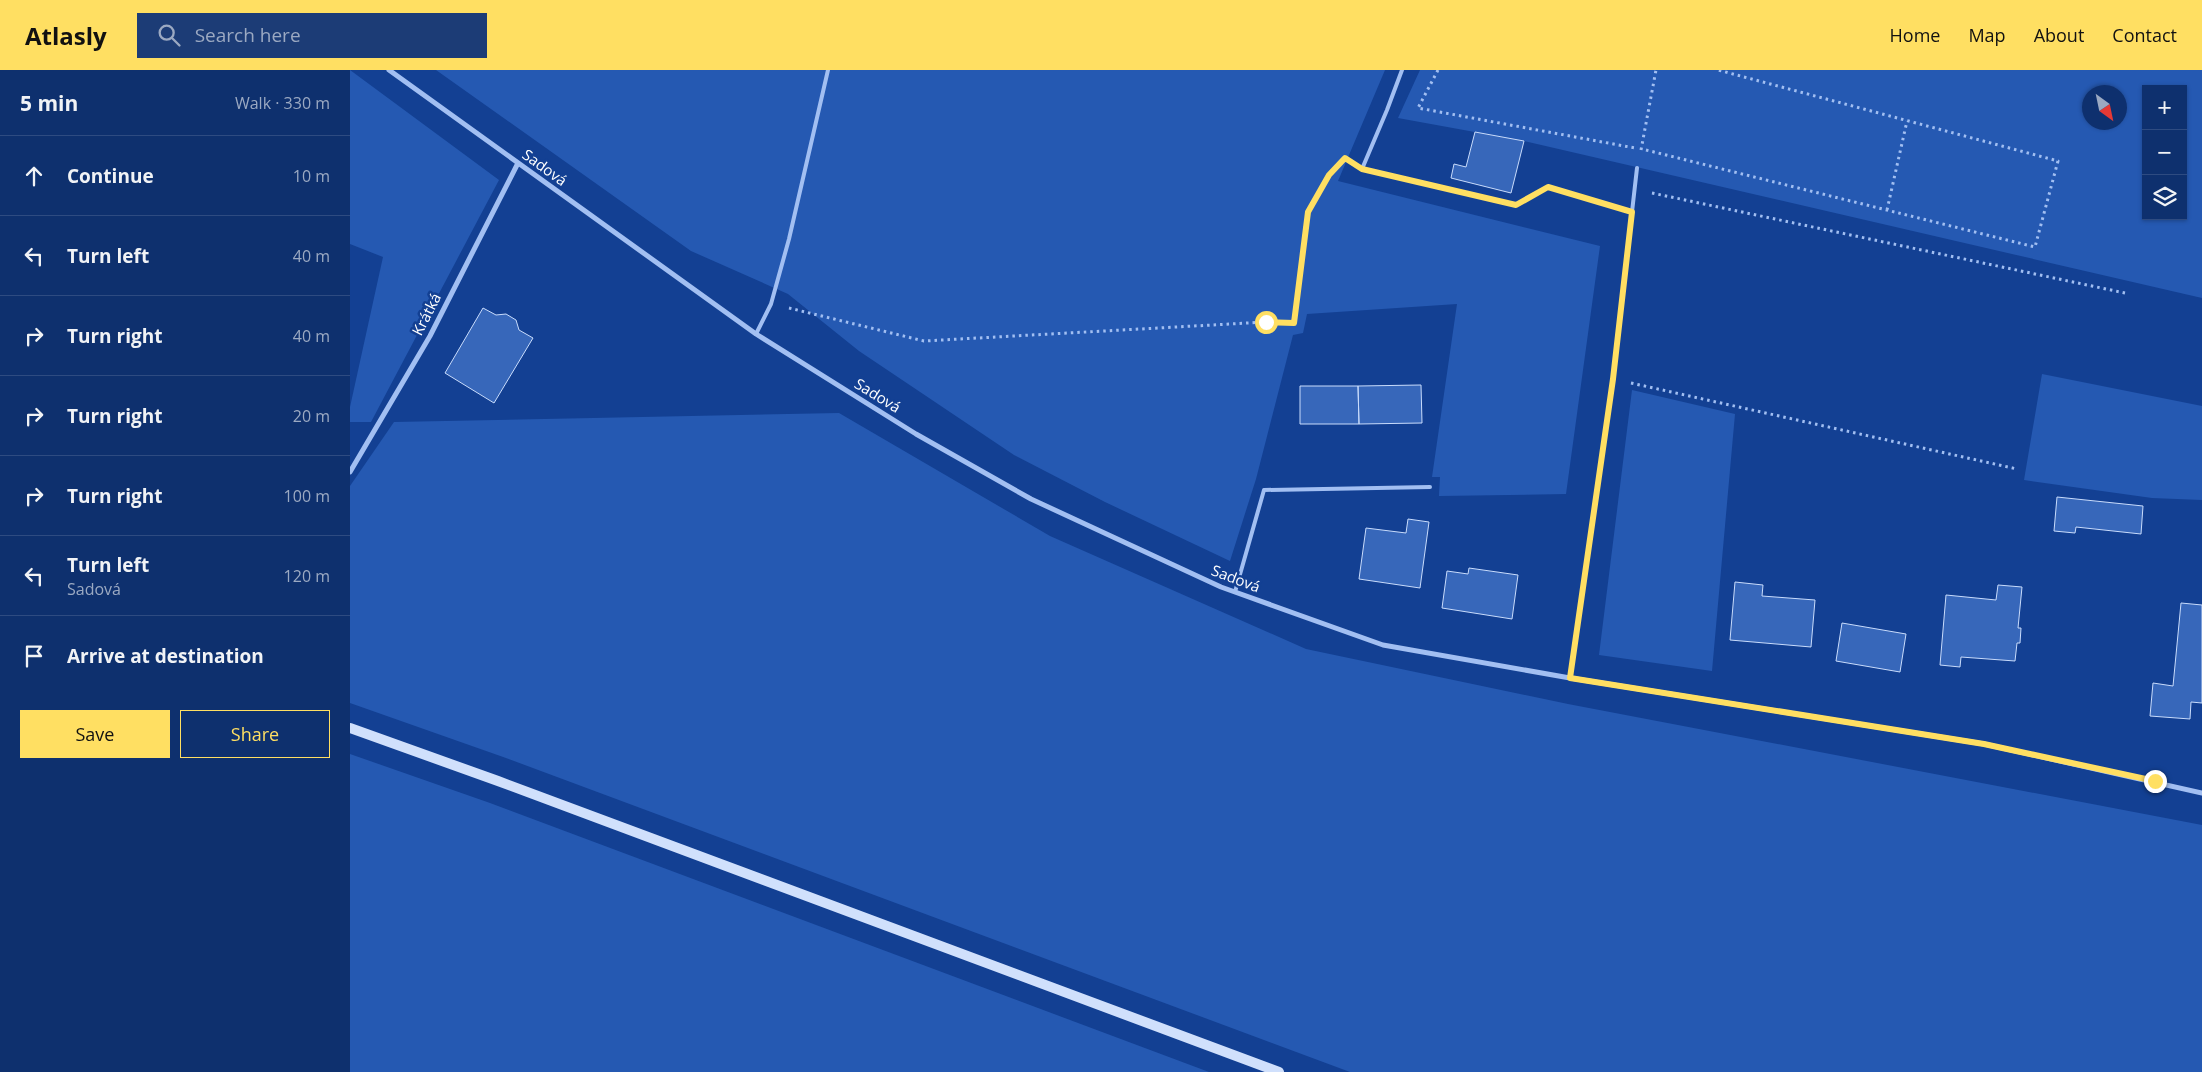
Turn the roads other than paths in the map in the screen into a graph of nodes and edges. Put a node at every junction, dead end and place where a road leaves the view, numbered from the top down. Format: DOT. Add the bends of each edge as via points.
graph roads {
  1 [pos="389,70"];
  2 [pos="828,70"];
  3 [pos="1402,70"];
  4 [pos="518,163"];
  5 [pos="1637,168"];
  6 [pos="1632,212"];
  7 [pos="756,334"];
  8 [pos="350,472"];
  9 [pos="1430,486"];
  10 [pos="1235,592"];
  11 [pos="1570,678"];
  12 [pos="350,728"];
  13 [pos="2202,793"];
  14 [pos="1279,1072"];
  1 -- 4 [label="street, Sadová"];
  2 -- 7 [label="lane" via="772,304"];
  3 -- 6 [label="lane" via="1362,169 1516,205 1548,187"];
  4 -- 7 [label="street, Sadová"];
  4 -- 8 [label="street, Krátká" via="430,336"];
  5 -- 6 [label="lane"];
  6 -- 11 [label="lane" via="1613,379"];
  7 -- 10 [label="street, Sadová" via="916,434 1032,499"];
  9 -- 10 [label="lane" via="1264,490"];
  10 -- 11 [label="street, Sadová" via="1383,645"];
  11 -- 13 [label="street, Sadová" via="1984,744"];
  12 -- 14 [label="main road"];
}
